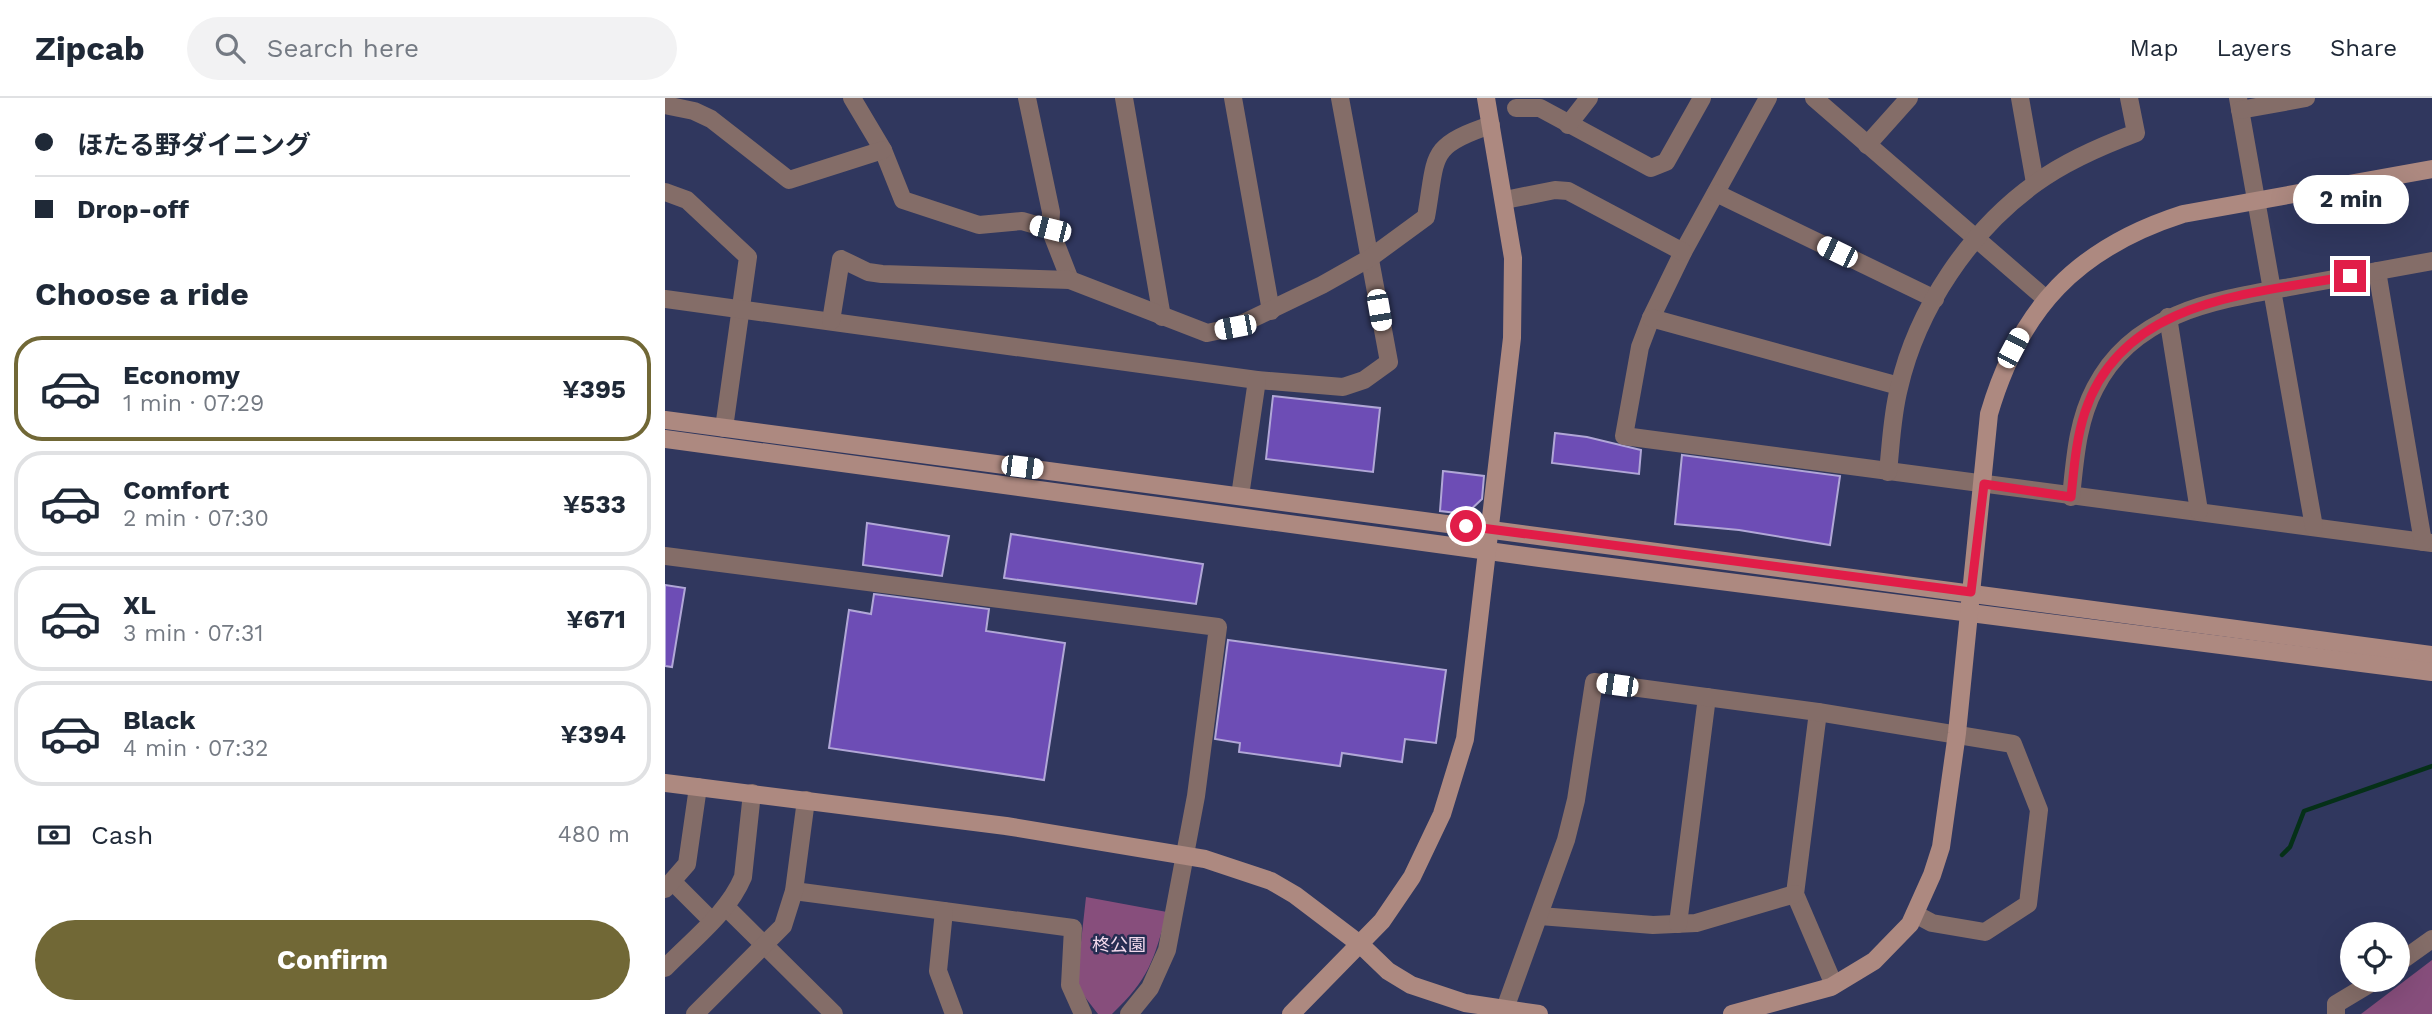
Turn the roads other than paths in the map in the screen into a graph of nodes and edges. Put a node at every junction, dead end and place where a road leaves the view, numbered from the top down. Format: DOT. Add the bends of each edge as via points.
graph roads {
  1 [pos="852,98"];
  2 [pos="1027,98"];
  3 [pos="1124,98"];
  4 [pos="1233,98"];
  5 [pos="1340,98"];
  6 [pos="1486,98"];
  7 [pos="1589,98"];
  8 [pos="1702,98"];
  9 [pos="1768,98"];
  10 [pos="1814,98"];
  11 [pos="1909,98"];
  12 [pos="2020,98"];
  13 [pos="2129,98"];
  14 [pos="2306,98"];
  15 [pos="2239,104"];
  16 [pos="665,105"];
  17 [pos="1516,108"];
  18 [pos="1491,125"];
  19 [pos="1568,125"];
  20 [pos="1867,145"];
  21 [pos="883,150"];
  22 [pos="2432,169"];
  23 [pos="2035,183"];
  24 [pos="665,192"];
  25 [pos="1716,193"];
  26 [pos="1505,200"];
  27 [pos="2256,201"];
  28 [pos="1050,229"];
  29 [pos="1977,240"];
  30 [pos="1683,252"];
  31 [pos="1370,258"];
  32 [pos="2432,261"];
  33 [pos="2377,271"];
  34 [pos="1070,279"];
  35 [pos="2271,290"];
  36 [pos="665,299"];
  37 [pos="1935,299"];
  38 [pos="2046,299"];
  39 [pos="741,309"];
  40 [pos="1271,311"];
  41 [pos="1162,317"];
  42 [pos="2168,317"];
  43 [pos="1651,318"];
  44 [pos="831,321"];
  45 [pos="1257,380"];
  46 [pos="1899,386"];
  47 [pos="665,420"];
  48 [pos="724,428"];
  49 [pos="665,439"];
  50 [pos="1888,472"];
  51 [pos="1984,484"];
  52 [pos="1240,496"];
  53 [pos="2071,497"];
  54 [pos="2199,511"];
  55 [pos="2314,527"];
  56 [pos="1491,529"];
  57 [pos="2427,542"];
  58 [pos="1488,551"];
  59 [pos="665,556"];
  60 [pos="1971,592"];
  61 [pos="1970,614"];
  62 [pos="2432,655"];
  63 [pos="2432,672"];
  64 [pos="1707,697"];
  65 [pos="1818,712"];
  66 [pos="1957,733"];
  67 [pos="665,782"];
  68 [pos="698,787"];
  69 [pos="752,793"];
  70 [pos="806,800"];
  71 [pos="1185,854"];
  72 [pos="670,882"];
  73 [pos="794,891"];
  74 [pos="1795,894"];
  75 [pos="726,907"];
  76 [pos="944,911"];
  77 [pos="1915,914"];
  78 [pos="1539,916"];
  79 [pos="712,920"];
  80 [pos="1678,924"];
  81 [pos="2432,939"];
  82 [pos="766,944"];
  83 [pos="1361,945"];
  84 [pos="2410,955"];
  85 [pos="665,968"];
  86 [pos="1834,985"];
  87 [pos="2356,992"];
  88 [pos="705,1011"];
  89 [pos="1504,1013"];
  90 [pos="834,1014"];
  91 [pos="954,1014"];
  92 [pos="1083,1014"];
  93 [pos="1129,1014"];
  94 [pos="1291,1014"];
  95 [pos="1539,1014"];
  96 [pos="1732,1014"];
  97 [pos="2336,1014"];
  1 -- 21 [label="street"];
  2 -- 28 [label="street" via="1051,212"];
  3 -- 41 [label="street"];
  4 -- 40 [label="street"];
  5 -- 31 [label="street"];
  6 -- 18 [label="street"];
  7 -- 19 [label="street"];
  8 -- 19 [label="street" via="1666,162 1651,169"];
  9 -- 25 [label="street"];
  10 -- 20 [label="street"];
  11 -- 20 [label="street"];
  12 -- 23 [label="street"];
  13 -- 23 [label="street" via="2136,133 2088,152"];
  14 -- 15 [label="street"];
  15 -- 27 [label="street"];
  16 -- 21 [label="street" via="711,119 789,180"];
  17 -- 19 [label="street" via="1540,108"];
  18 -- 26 [label="street"];
  18 -- 31 [label="street" via="1445,144 1437,158 1426,217"];
  20 -- 29 [label="street"];
  21 -- 28 [label="street" via="904,200 979,225 1022,221"];
  22 -- 27 [label="street"];
  23 -- 29 [label="street"];
  24 -- 39 [label="street" via="687,200 748,257"];
  25 -- 30 [label="street"];
  25 -- 37 [label="street"];
  26 -- 30 [label="street" via="1568,191"];
  26 -- 56 [label="street" via="1513,258 1513,338"];
  27 -- 35 [label="street"];
  27 -- 38 [label="street" via="2182,214 2146,226 2094,256"];
  28 -- 34 [label="street"];
  29 -- 37 [label="street"];
  29 -- 38 [label="street"];
  30 -- 43 [label="street"];
  31 -- 40 [label="street"];
  31 -- 45 [label="street" via="1389,362 1364,380 1343,387"];
  32 -- 33 [label="street"];
  33 -- 35 [label="street"];
  33 -- 57 [label="street"];
  34 -- 41 [label="street"];
  34 -- 44 [label="street" via="882,274 841,259"];
  35 -- 42 [label="street" via="2215,300"];
  35 -- 55 [label="street"];
  36 -- 39 [label="street"];
  37 -- 46 [label="street" via="1917,332"];
  38 -- 51 [label="street" via="2021,333 1996,391 1989,414"];
  39 -- 44 [label="street"];
  39 -- 48 [label="street"];
  40 -- 41 [label="street" via="1207,333"];
  42 -- 53 [label="street" via="2126,347 2095,387 2079,435"];
  42 -- 54 [label="street"];
  43 -- 46 [label="street"];
  43 -- 50 [label="street" via="1640,347 1624,436"];
  44 -- 45 [label="street"];
  45 -- 52 [label="street"];
  46 -- 50 [label="street"];
  47 -- 48 [label="street"];
  48 -- 52 [label="street"];
  49 -- 58 [label="street"];
  50 -- 51 [label="street"];
  51 -- 53 [label="street"];
  51 -- 60 [label="street"];
  52 -- 56 [label="street"];
  53 -- 54 [label="street"];
  54 -- 55 [label="street"];
  55 -- 57 [label="street"];
  56 -- 58 [label="street"];
  56 -- 60 [label="street"];
  58 -- 61 [label="street"];
  58 -- 83 [label="street" via="1472,697 1458,767 1412,877"];
  59 -- 71 [label="street" via="1218,627"];
  60 -- 61 [label="street"];
  60 -- 62 [label="street"];
  61 -- 63 [label="street"];
  61 -- 66 [label="street"];
  64 -- 65 [label="street"];
  64 -- 78 [label="street" via="1594,682 1576,800"];
  64 -- 80 [label="street"];
  65 -- 66 [label="street"];
  65 -- 74 [label="street"];
  66 -- 77 [label="street" via="1941,847"];
  66 -- 77 [label="street" via="2013,744 2039,810 2028,904 1985,932 1931,923"];
  67 -- 68 [label="street"];
  68 -- 69 [label="street"];
  68 -- 72 [label="street" via="687,864"];
  69 -- 70 [label="street"];
  69 -- 75 [label="street" via="743,877"];
  70 -- 71 [label="street"];
  70 -- 73 [label="street"];
  71 -- 83 [label="street" via="1271,881"];
  71 -- 93 [label="street" via="1167,950 1150,988"];
  72 -- 79 [label="street"];
  73 -- 76 [label="street"];
  73 -- 82 [label="street" via="783,926"];
  74 -- 80 [label="street" via="1696,923"];
  74 -- 86 [label="street"];
  75 -- 79 [label="street"];
  75 -- 82 [label="street"];
  76 -- 91 [label="street" via="939,971"];
  76 -- 92 [label="street" via="1073,928 1070,985"];
  77 -- 86 [label="street" via="1898,939 1874,961"];
  78 -- 80 [label="street"];
  78 -- 89 [label="street"];
  79 -- 85 [label="street"];
  81 -- 84 [label="street"];
  82 -- 88 [label="street"];
  82 -- 90 [label="street"];
  83 -- 89 [label="street" via="1411,985"];
  83 -- 94 [label="street"];
  86 -- 96 [label="street"];
  87 -- 97 [label="street" via="2336,1004"];
  89 -- 95 [label="street"];
}
